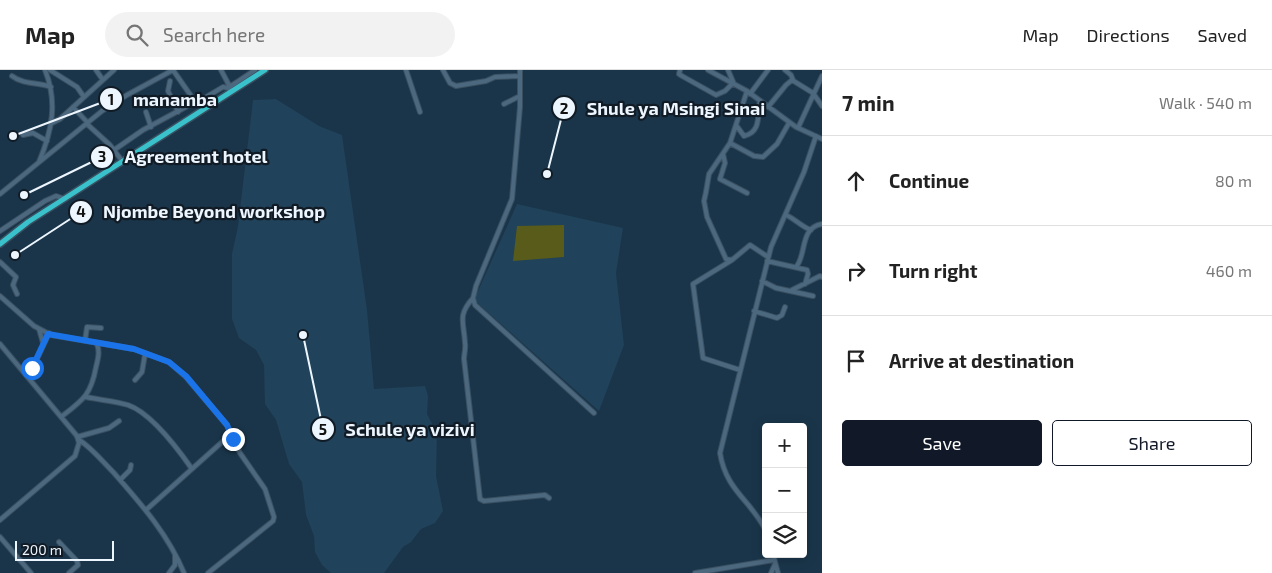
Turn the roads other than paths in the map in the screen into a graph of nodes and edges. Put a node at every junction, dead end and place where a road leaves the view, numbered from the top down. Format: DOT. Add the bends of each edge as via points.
graph roads {
  1 [pos="47,70"];
  2 [pos="96,70"];
  3 [pos="114,70"];
  4 [pos="221,70"];
  5 [pos="255,70"];
  6 [pos="265,70"];
  7 [pos="406,70"];
  8 [pos="443,70"];
  9 [pos="520,70"];
  10 [pos="680,70"];
  11 [pos="708,70"];
  12 [pos="728,70"];
  13 [pos="768,70"];
  14 [pos="785,70"];
  15 [pos="12,76"];
  16 [pos="519,76"];
  17 [pos="822,76"];
  18 [pos="103,80"];
  19 [pos="792,80"];
  20 [pos="170,81"];
  21 [pos="733,84"];
  22 [pos="51,87"];
  23 [pos="230,89"];
  24 [pos="749,92"];
  25 [pos="813,93"];
  26 [pos="520,96"];
  27 [pos="84,97"];
  28 [pos="760,101"];
  29 [pos="195,102"];
  30 [pos="504,104"];
  31 [pos="822,106"];
  32 [pos="73,107"];
  33 [pos="768,107"];
  34 [pos="146,112"];
  35 [pos="178,112"];
  36 [pos="420,112"];
  37 [pos="52,123"];
  38 [pos="789,123"];
  39 [pos="87,124"];
  40 [pos="736,124"];
  41 [pos="151,127"];
  42 [pos="798,128"];
  43 [pos="23,135"];
  44 [pos="816,136"];
  45 [pos="822,139"];
  46 [pos="47,141"];
  47 [pos="730,143"];
  48 [pos="114,150"];
  49 [pos="723,154"];
  50 [pos="123,162"];
  51 [pos="39,164"];
  52 [pos="747,193"];
  53 [pos="0,194"];
  54 [pos="66,199"];
  55 [pos="786,215"];
  56 [pos="822,224"];
  57 [pos="811,230"];
  58 [pos="0,231"];
  59 [pos="0,244"];
  60 [pos="768,259"];
  61 [pos="732,260"];
  62 [pos="0,262"];
  63 [pos="796,267"];
  64 [pos="821,276"];
  65 [pos="762,281"];
  66 [pos="805,284"];
  67 [pos="790,291"];
  68 [pos="17,294"];
  69 [pos="0,296"];
  70 [pos="813,296"];
  71 [pos="473,298"];
  72 [pos="785,307"];
  73 [pos="754,311"];
  74 [pos="101,328"];
  75 [pos="39,329"];
  76 [pos="48,334"];
  77 [pos="85,341"];
  78 [pos="0,344"];
  79 [pos="98,344"];
  80 [pos="43,346"];
  81 [pos="145,354"];
  82 [pos="740,370"];
  83 [pos="27,376"];
  84 [pos="135,380"];
  85 [pos="86,397"];
  86 [pos="594,413"];
  87 [pos="61,417"];
  88 [pos="119,421"];
  89 [pos="231,434"];
  90 [pos="78,438"];
  91 [pos="131,465"];
  92 [pos="192,469"];
  93 [pos="120,480"];
  94 [pos="549,498"];
  95 [pos="146,510"];
  96 [pos="758,517"];
  97 [pos="0,520"];
  98 [pos="762,520"];
  99 [pos="762,524"];
  100 [pos="0,537"];
  101 [pos="59,542"];
  102 [pos="175,554"];
  103 [pos="774,558"];
  104 [pos="775,562"];
  105 [pos="31,573"];
  106 [pos="69,573"];
  107 [pos="169,573"];
  108 [pos="184,573"];
  109 [pos="208,573"];
  110 [pos="695,573"];
  111 [pos="771,573"];
  112 [pos="778,573"];
  1 -- 22 [label="street"];
  1 -- 27 [label="street" via="68,81"];
  2 -- 18 [label="street"];
  3 -- 18 [label="street"];
  4 -- 23 [label="street"];
  5 -- 23 [label="street"];
  6 -- 23 [label="highway"];
  7 -- 36 [label="street"];
  8 -- 16 [label="street" via="450,83 456,86 495,77"];
  9 -- 16 [label="street"];
  10 -- 21 [label="street" via="679,74 716,95"];
  11 -- 21 [label="street"];
  12 -- 21 [label="street"];
  13 -- 24 [label="street"];
  14 -- 19 [label="street"];
  15 -- 22 [label="street" via="22,83"];
  16 -- 26 [label="street"];
  17 -- 25 [label="street"];
  18 -- 27 [label="street"];
  19 -- 25 [label="street"];
  19 -- 33 [label="street"];
  20 -- 35 [label="street" via="168,91"];
  21 -- 24 [label="street"];
  22 -- 37 [label="street"];
  23 -- 29 [label="street" via="223,87"];
  23 -- 50 [label="highway"];
  24 -- 28 [label="street"];
  24 -- 40 [label="street"];
  25 -- 31 [label="street"];
  25 -- 42 [label="street"];
  26 -- 30 [label="street"];
  26 -- 71 [label="street" via="512,198"];
  27 -- 32 [label="street"];
  28 -- 33 [label="street"];
  28 -- 40 [label="street" via="760,119 751,133 744,136"];
  29 -- 35 [label="street"];
  29 -- 39 [label="street" via="173,70 128,94"];
  32 -- 37 [label="street"];
  32 -- 39 [label="street"];
  33 -- 38 [label="street"];
  34 -- 41 [label="street"];
  35 -- 41 [label="street"];
  37 -- 46 [label="street"];
  38 -- 42 [label="street"];
  38 -- 47 [label="street" via="777,144 763,157 754,156"];
  39 -- 48 [label="street"];
  39 -- 51 [label="street"];
  40 -- 47 [label="street"];
  41 -- 48 [label="street"];
  42 -- 44 [label="street"];
  43 -- 46 [label="street" via="33,133"];
  44 -- 45 [label="street"];
  44 -- 55 [label="street"];
  46 -- 51 [label="street"];
  47 -- 49 [label="street"];
  48 -- 50 [label="street"];
  49 -- 52 [label="street" via="725,163 720,179"];
  49 -- 61 [label="street" via="707,180 705,208 722,253 726,259"];
  50 -- 54 [label="highway"];
  51 -- 53 [label="street"];
  54 -- 58 [label="street" via="56,196 45,201"];
  54 -- 59 [label="highway"];
  55 -- 57 [label="street"];
  55 -- 60 [label="street"];
  56 -- 57 [label="street"];
  57 -- 63 [label="street"];
  60 -- 61 [label="street" via="750,245"];
  60 -- 63 [label="street"];
  60 -- 65 [label="street"];
  61 -- 82 [label="street" via="693,284 702,358"];
  62 -- 68 [label="street" via="16,276 13,285"];
  63 -- 66 [label="street" via="808,271"];
  64 -- 66 [label="street"];
  65 -- 67 [label="street"];
  65 -- 73 [label="street"];
  66 -- 67 [label="street"];
  67 -- 70 [label="street"];
  69 -- 75 [label="street"];
  71 -- 86 [label="street" via="474,305 482,314"];
  71 -- 94 [label="street" via="464,310 461,322 480,499 545,495"];
  72 -- 73 [label="street" via="777,318"];
  73 -- 82 [label="street"];
  74 -- 77 [label="street" via="87,327"];
  75 -- 76 [label="street"];
  75 -- 80 [label="street"];
  76 -- 77 [label="street"];
  76 -- 80 [label="street"];
  77 -- 79 [label="street"];
  78 -- 83 [label="street"];
  79 -- 81 [label="street" via="134,349"];
  79 -- 85 [label="street" via="95,380"];
  80 -- 83 [label="street"];
  81 -- 84 [label="street" via="142,372"];
  81 -- 89 [label="street" via="178,368 227,425"];
  82 -- 96 [label="street" via="720,454 726,478"];
  83 -- 87 [label="street"];
  85 -- 87 [label="street"];
  85 -- 92 [label="street" via="127,405 141,412"];
  87 -- 90 [label="street"];
  88 -- 90 [label="street" via="109,428"];
  89 -- 92 [label="street"];
  89 -- 109 [label="street" via="265,489 274,517"];
  90 -- 93 [label="street"];
  90 -- 97 [label="street" via="75,456"];
  91 -- 93 [label="street"];
  92 -- 95 [label="street"];
  93 -- 95 [label="street"];
  95 -- 102 [label="street"];
  96 -- 98 [label="street"];
  96 -- 99 [label="street"];
  100 -- 105 [label="street"];
  101 -- 106 [label="street" via="77,561 78,565"];
  102 -- 107 [label="street" via="176,565"];
  102 -- 108 [label="street"];
  103 -- 104 [label="street"];
  104 -- 110 [label="street"];
  104 -- 111 [label="street"];
  104 -- 112 [label="street"];
}
